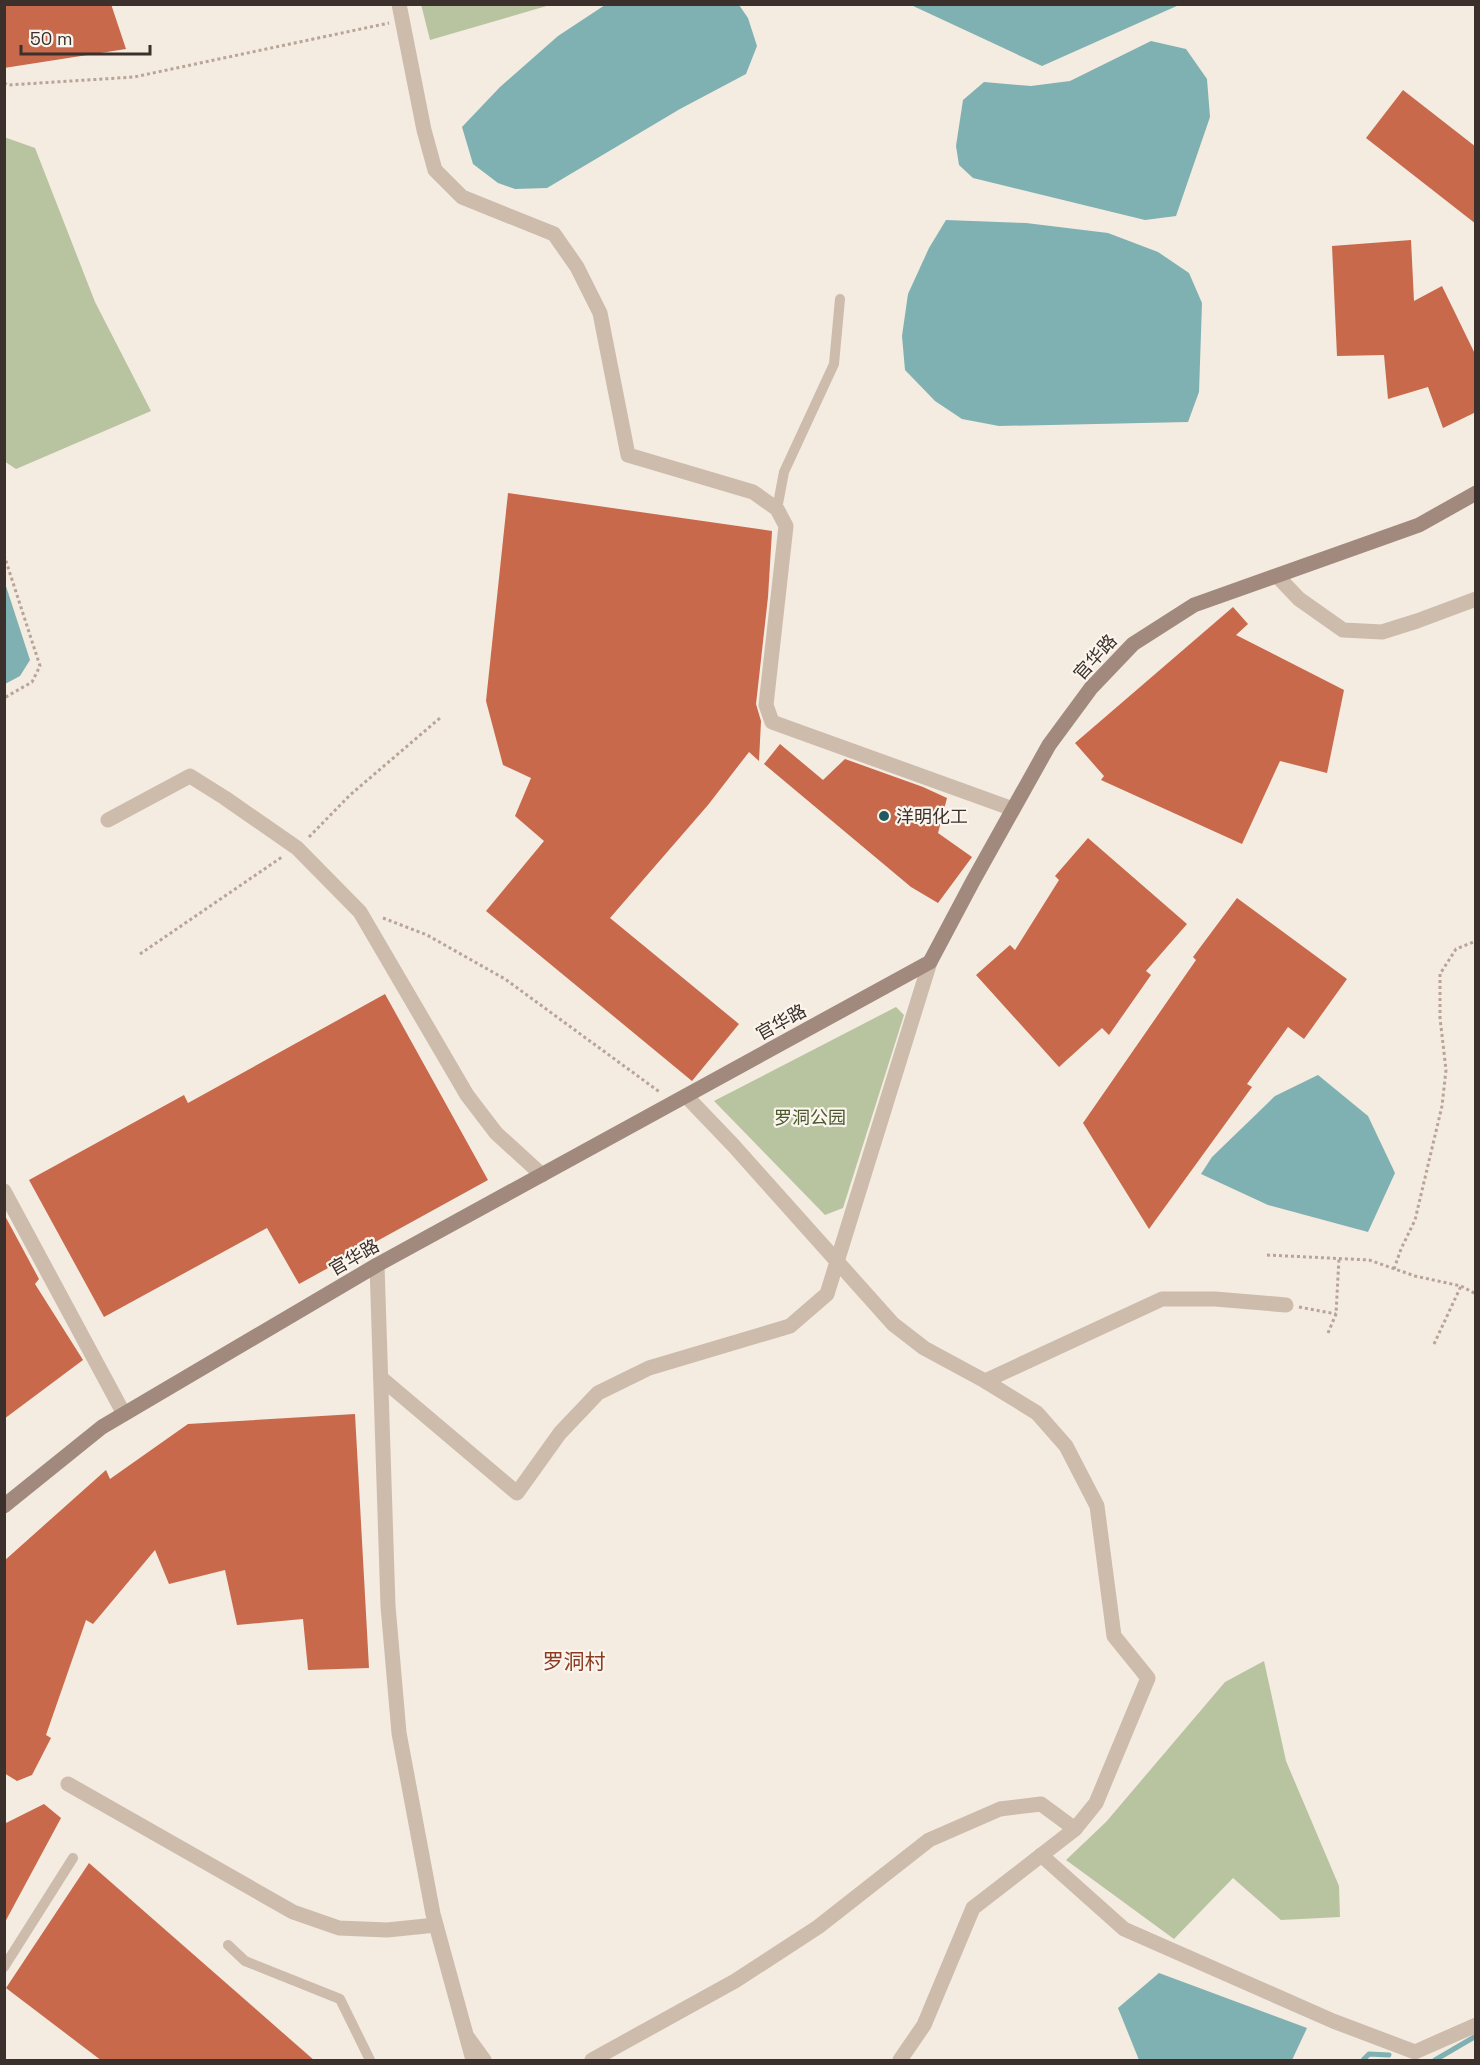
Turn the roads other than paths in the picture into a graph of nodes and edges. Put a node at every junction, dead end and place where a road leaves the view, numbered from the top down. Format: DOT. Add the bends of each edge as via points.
graph roads {
  1 [pos="399,4"];
  2 [pos="840,299"];
  3 [pos="1476,493"];
  4 [pos="777,509"];
  5 [pos="1277,576"];
  6 [pos="1476,599"];
  7 [pos="1013,809"];
  8 [pos="108,820"];
  9 [pos="930,962"];
  10 [pos="680,1099"];
  11 [pos="542,1175"];
  12 [pos="4,1191"];
  13 [pos="837,1263"];
  14 [pos="377,1266"];
  15 [pos="1286,1305"];
  16 [pos="381,1378"];
  17 [pos="985,1381"];
  18 [pos="124,1414"];
  19 [pos="4,1506"];
  20 [pos="68,1784"];
  21 [pos="1075,1829"];
  22 [pos="1041,1855"];
  23 [pos="73,1858"];
  24 [pos="436,1925"];
  25 [pos="228,1946"];
  26 [pos="4,1967"];
  27 [pos="1476,2025"];
  28 [pos="466,2035"];
  29 [pos="370,2061"];
  30 [pos="473,2061"];
  31 [pos="484,2061"];
  32 [pos="592,2061"];
  33 [pos="900,2061"];
  1 -- 4 [label="street" via="435,170 462,197 554,234 577,267 600,313 628,455 753,492"];
  2 -- 4 [label="lane" via="834,364 784,472"];
  3 -- 5 [label="main road, 官华路" via="1419,525"];
  4 -- 7 [label="street" via="786,526 766,705 772,722"];
  5 -- 6 [label="street" via="1299,599 1343,630 1382,632"];
  5 -- 7 [label="main road, 官华路" via="1194,605 1133,644 1091,688 1049,745"];
  7 -- 9 [label="main road, 官华路"];
  8 -- 11 [label="street" via="190,776 297,848 360,912 467,1095 496,1133"];
  9 -- 10 [label="main road, 官华路"];
  9 -- 13 [label="street"];
  10 -- 11 [label="main road, 官华路"];
  10 -- 13 [label="street"];
  11 -- 14 [label="main road, 官华路"];
  12 -- 18 [label="street"];
  13 -- 16 [label="street" via="827,1294 790,1326 649,1368 598,1393 560,1432 517,1493"];
  13 -- 17 [label="street" via="892,1324 924,1348"];
  14 -- 16 [label="street"];
  14 -- 18 [label="main road, 官华路"];
  15 -- 17 [label="street" via="1162,1299"];
  16 -- 24 [label="street" via="388,1606 399,1732"];
  17 -- 21 [label="street" via="1037,1413 1066,1446 1097,1506 1114,1636 1148,1678 1096,1803"];
  18 -- 19 [label="main road, 官华路" via="102,1427"];
  20 -- 24 [label="street" via="293,1912 339,1928 387,1930"];
  21 -- 22 [label="street"];
  21 -- 32 [label="street" via="1041,1804 1000,1809 929,1840 808,1933 735,1981"];
  22 -- 27 [label="street" via="1124,1929 1333,2021 1415,2052"];
  22 -- 33 [label="street" via="974,1908 924,2025"];
  23 -- 26 [label="lane"];
  24 -- 28 [label="street"];
  25 -- 29 [label="lane" via="245,1961 340,1999"];
  28 -- 30 [label="street"];
  28 -- 31 [label="street"];
}
